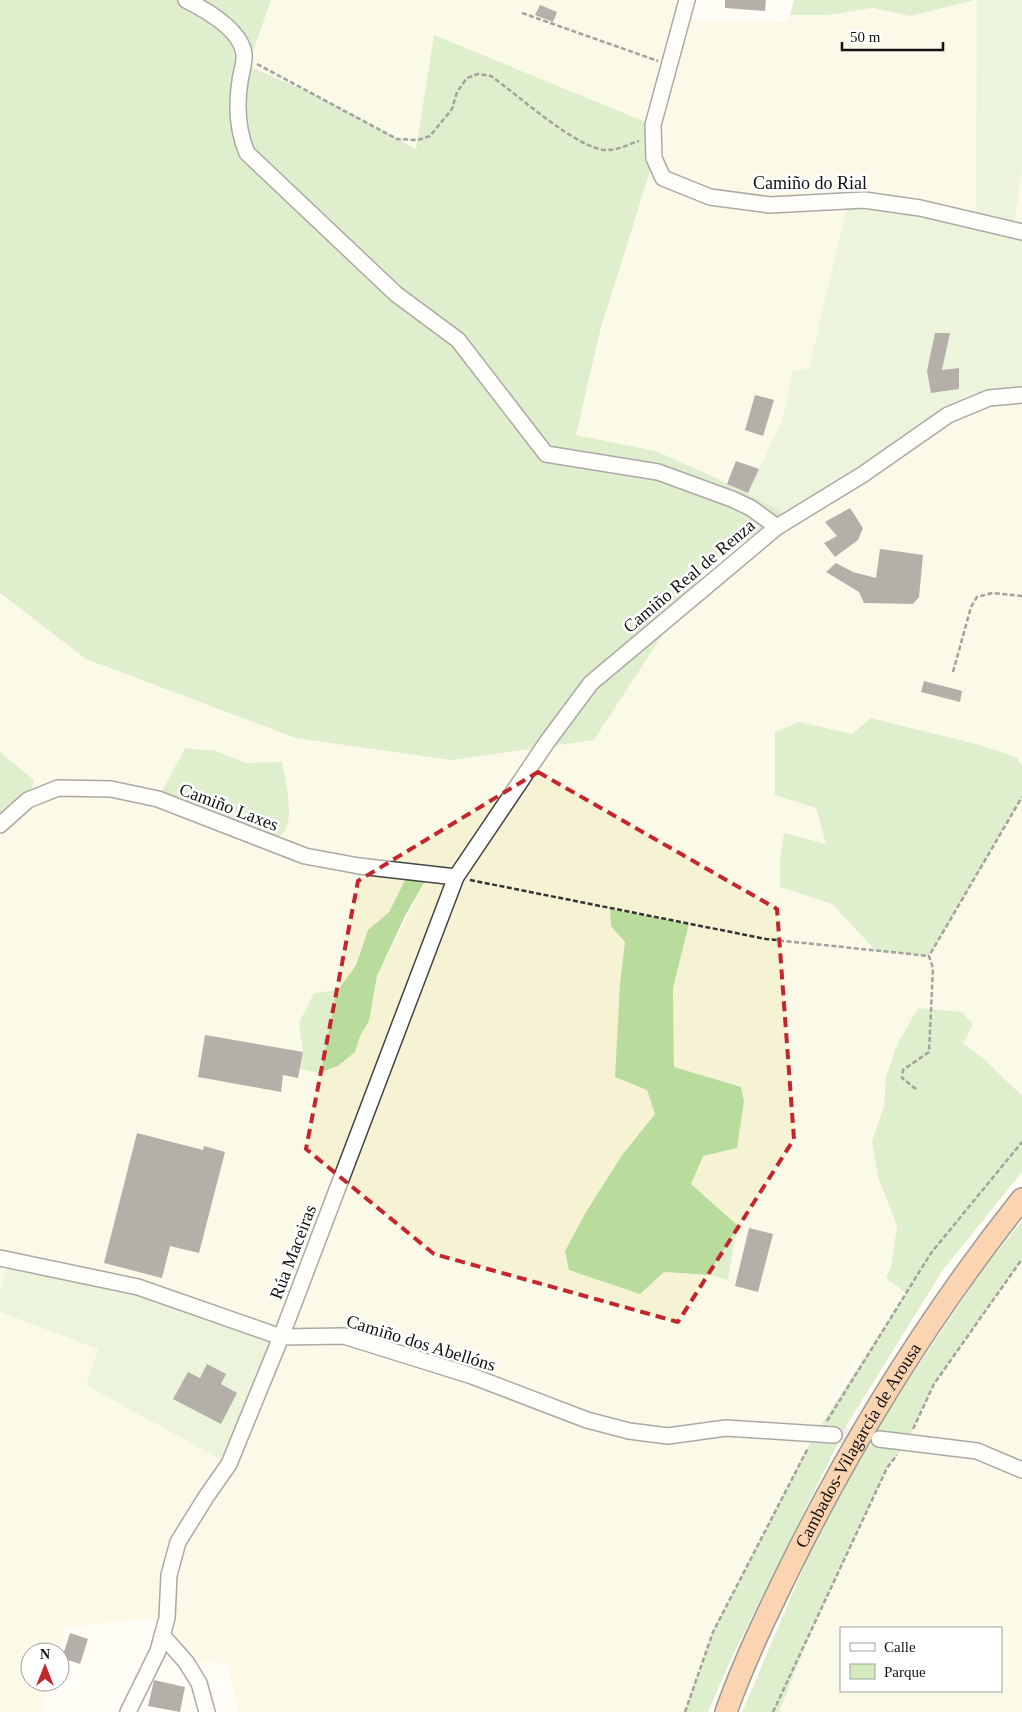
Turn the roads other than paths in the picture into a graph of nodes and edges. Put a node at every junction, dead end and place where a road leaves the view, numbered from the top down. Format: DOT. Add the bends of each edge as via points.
graph roads {
  1 [pos="186,0"];
  2 [pos="687,0"];
  3 [pos="1022,232"];
  4 [pos="1022,395"];
  5 [pos="777,527"];
  6 [pos="0,825"];
  7 [pos="456,877"];
  8 [pos="1022,1199"];
  9 [pos="0,1258"];
  10 [pos="281,1337"];
  11 [pos="834,1435"];
  12 [pos="879,1439"];
  13 [pos="1022,1470"];
  14 [pos="162,1635"];
  15 [pos="128,1712"];
  16 [pos="207,1712"];
  17 [pos="726,1712"];
  1 -- 5 [label="street" via="227,27 240,42 244,55 237,118 247,153 396,294 458,340 546,454 658,472 732,499"];
  2 -- 3 [label="street, Camiño do Rial" via="653,125 654,158 663,178 710,197 770,205 864,200 920,208"];
  4 -- 5 [label="street, Camiño Real de Renza" via="989,398 948,415"];
  5 -- 7 [label="street, Camiño Real de Renza" via="591,683"];
  6 -- 7 [label="street, Camiño Laxes" via="28,800 58,788 111,789 158,799 305,856"];
  7 -- 10 [label="street, Rúa Maceiras"];
  8 -- 17 [label="highway, Cambados-Vilagarcía de Arousa" via="918,1340 875,1410 776,1595"];
  9 -- 10 [label="street, Camiño dos Abellóns" via="138,1286"];
  10 -- 11 [label="street, Camiño dos Abellóns" via="344,1336 472,1376 587,1420 629,1430 668,1436 726,1428"];
  10 -- 14 [label="street, Rúa Maceiras" via="229,1464 178,1542 169,1575 167,1618"];
  12 -- 13 [label="street" via="976,1451"];
  14 -- 15 [label="street, Rúa Maceiras" via="158,1651"];
  14 -- 16 [label="street" via="186,1662 199,1683"];
}
